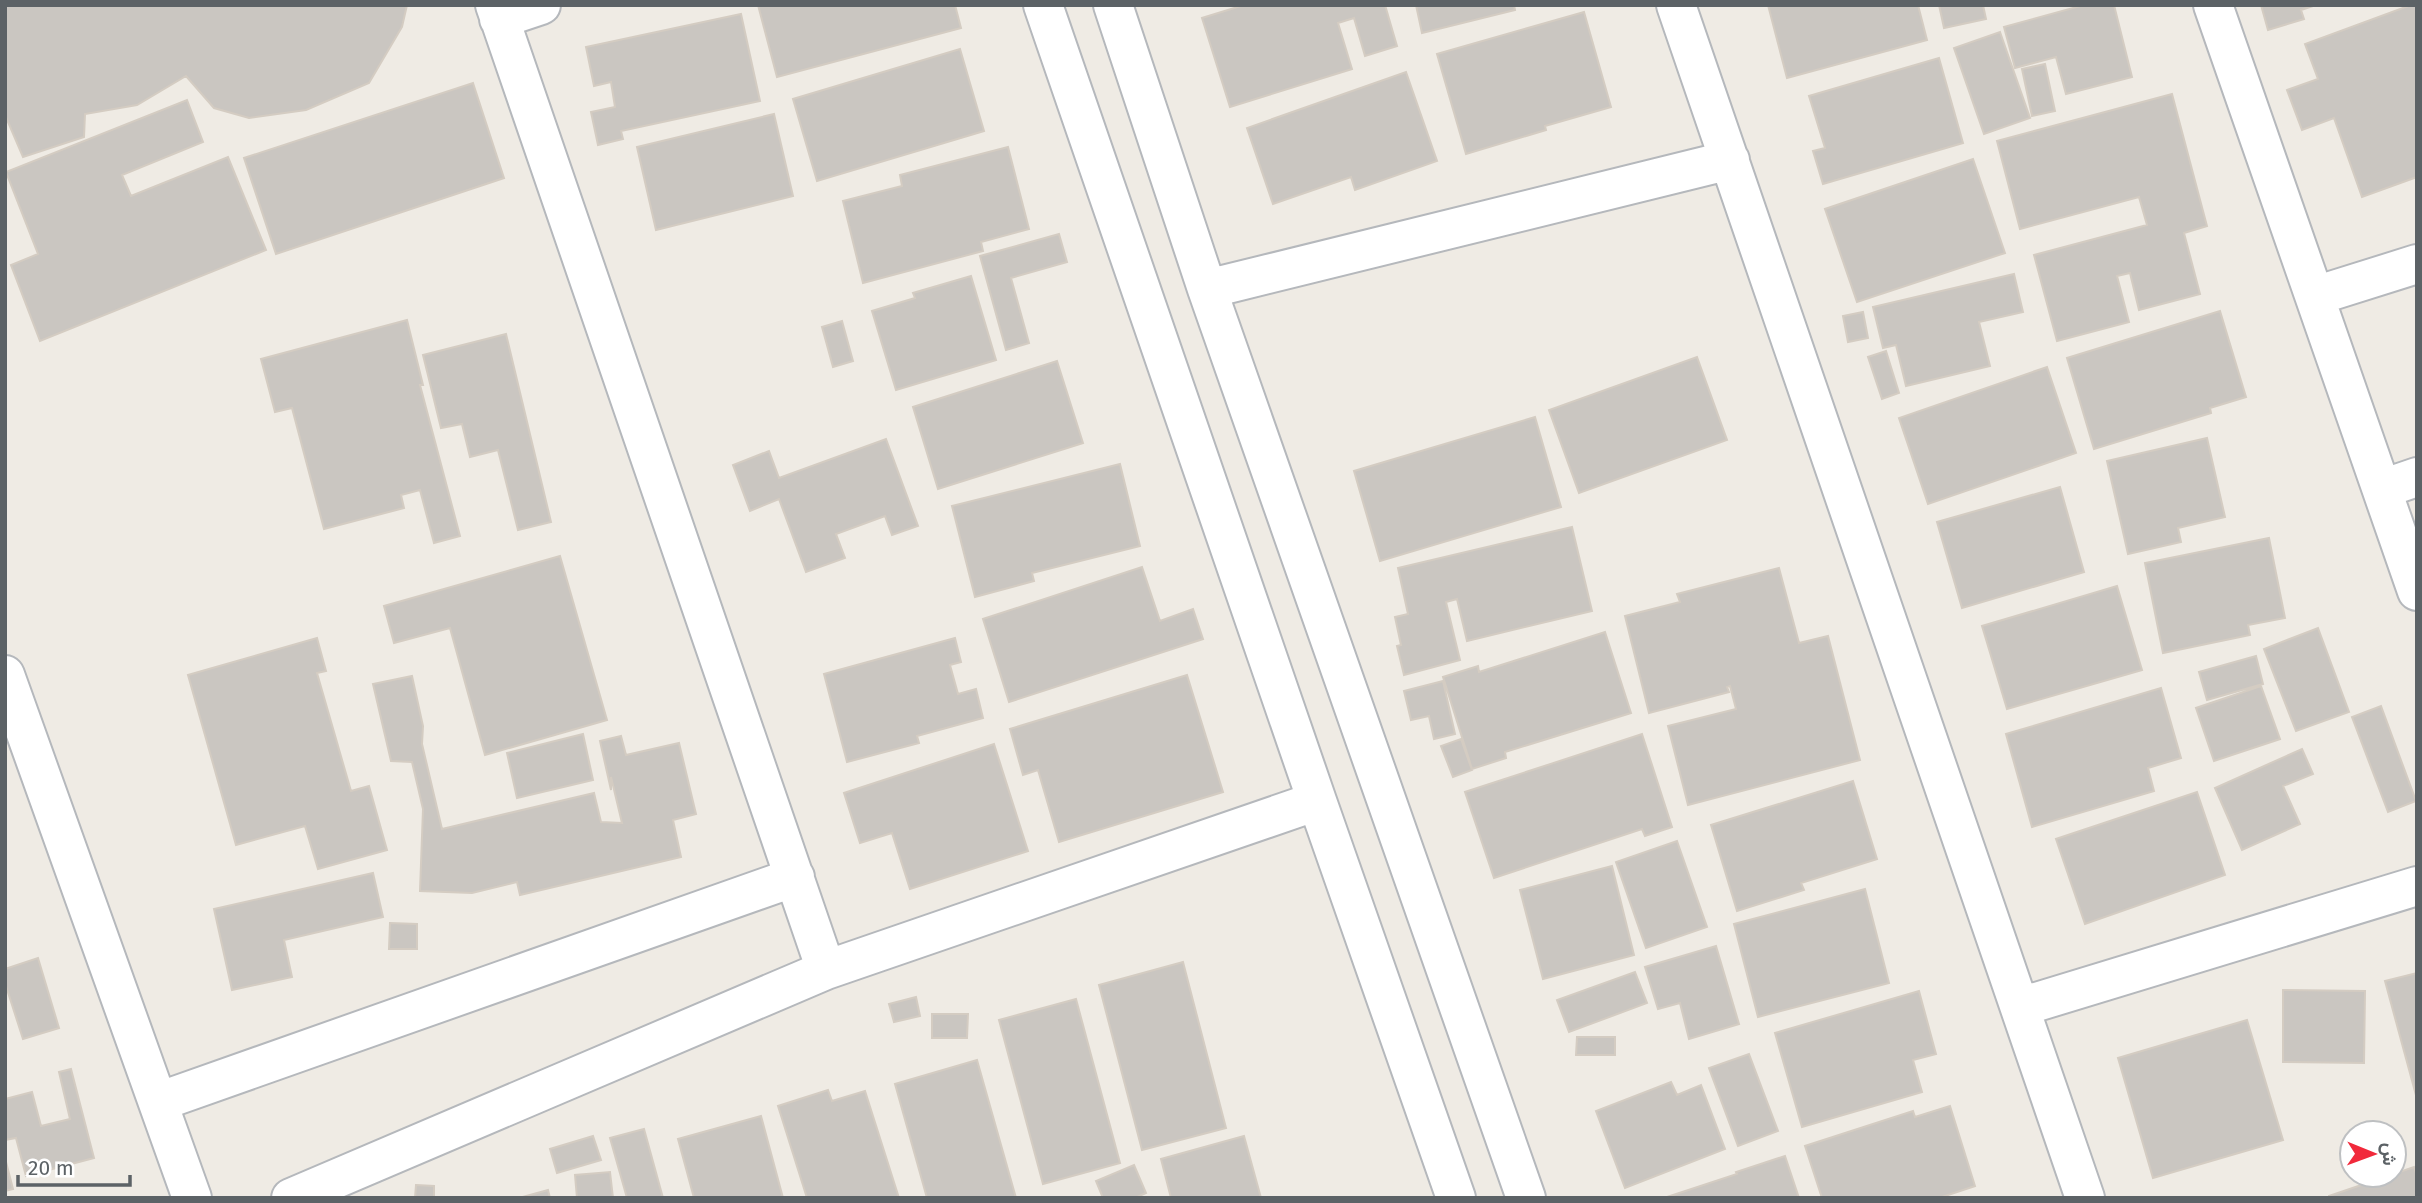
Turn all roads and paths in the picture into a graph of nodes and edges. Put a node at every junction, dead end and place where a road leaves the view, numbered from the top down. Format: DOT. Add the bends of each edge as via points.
graph roads {
  1 [pos="541,5"];
  2 [pos="1043,5"];
  3 [pos="1113,5"];
  4 [pos="1676,5"];
  5 [pos="2213,5"];
  6 [pos="497,12"];
  7 [pos="1730,160"];
  8 [pos="2417,264"];
  9 [pos="1207,289"];
  10 [pos="2315,296"];
  11 [pos="2399,483"];
  12 [pos="2417,591"];
  13 [pos="5,675"];
  14 [pos="1317,802"];
  15 [pos="795,877"];
  16 [pos="2417,886"];
  17 [pos="827,970"];
  18 [pos="2020,1007"];
  19 [pos="158,1102"];
  20 [pos="192,1198"];
  21 [pos="291,1198"];
  22 [pos="1456,1198"];
  23 [pos="1526,1198"];
  24 [pos="2085,1198"];
  1 -- 6 [label="street"];
  2 -- 14 [label="street"];
  3 -- 9 [label="street"];
  4 -- 7 [label="street"];
  5 -- 10 [label="street"];
  6 -- 15 [label="street"];
  7 -- 9 [label="street"];
  7 -- 18 [label="street"];
  8 -- 10 [label="street"];
  9 -- 23 [label="street"];
  10 -- 11 [label="street"];
  11 -- 12 [label="street"];
  13 -- 19 [label="street"];
  14 -- 17 [label="street"];
  14 -- 22 [label="street"];
  15 -- 17 [label="street"];
  15 -- 19 [label="street"];
  16 -- 18 [label="street"];
  17 -- 21 [label="street"];
  18 -- 24 [label="street"];
  19 -- 20 [label="street"];
}
